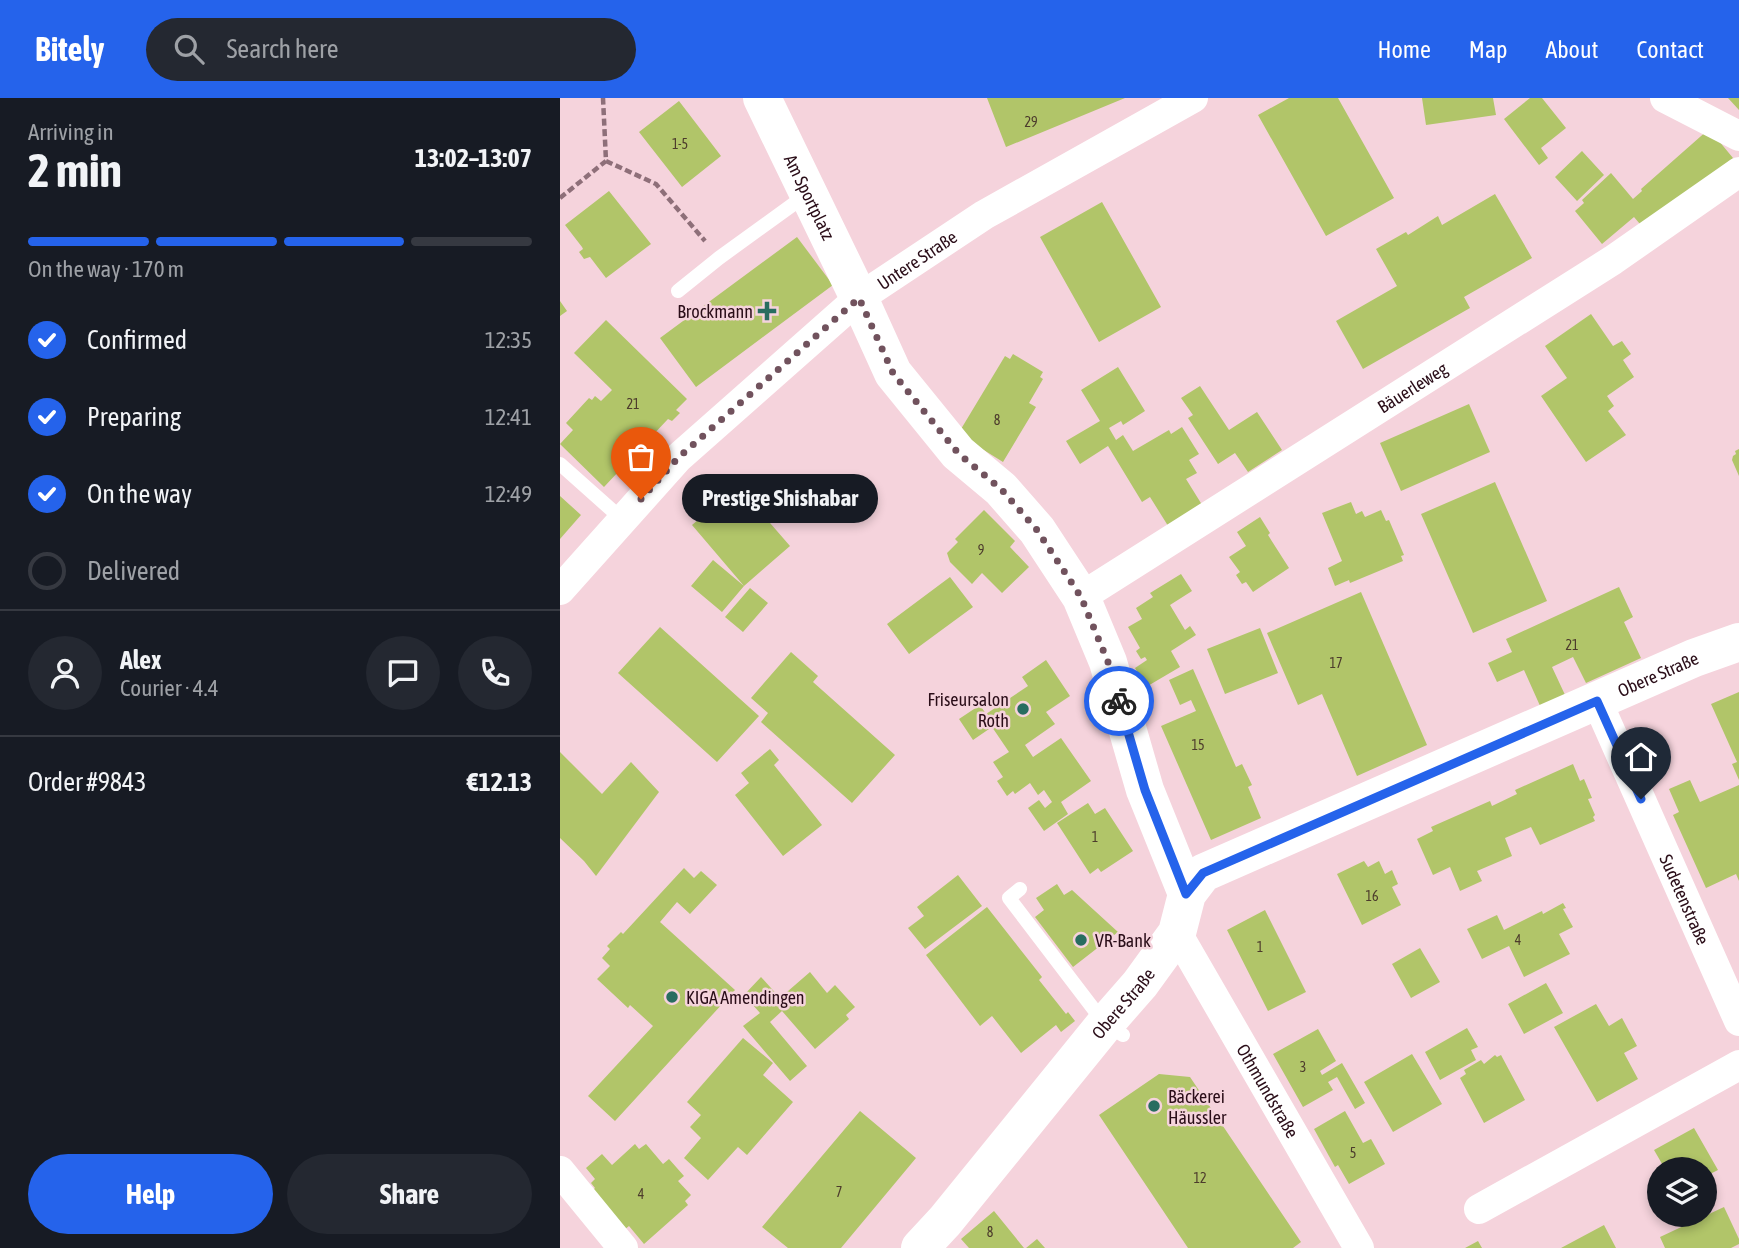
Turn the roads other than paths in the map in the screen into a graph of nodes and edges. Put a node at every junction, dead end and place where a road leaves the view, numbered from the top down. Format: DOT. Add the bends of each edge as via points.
graph roads {
  1 [pos="762,98"];
  2 [pos="1193,98"];
  3 [pos="1665,98"];
  4 [pos="1739,136"];
  5 [pos="1739,172"];
  6 [pos="807,194"];
  7 [pos="678,291"];
  8 [pos="859,298"];
  9 [pos="560,464"];
  10 [pos="623,520"];
  11 [pos="560,590"];
  12 [pos="1081,597"];
  13 [pos="1739,642"];
  14 [pos="1597,701"];
  15 [pos="1020,889"];
  16 [pos="1186,894"];
  17 [pos="1177,933"];
  18 [pos="1739,1021"];
  19 [pos="1114,1030"];
  20 [pos="1739,1065"];
  21 [pos="560,1171"];
  22 [pos="1479,1209"];
  23 [pos="623,1248"];
  24 [pos="920,1248"];
  25 [pos="1359,1248"];
  1 -- 6 [label="street, Am Sportplatz"];
  2 -- 8 [label="street, Untere Straße" via="984,215"];
  3 -- 4 [label="street"];
  5 -- 12 [label="street, Bäuerleweg" via="1613,260"];
  6 -- 7 [label="lane"];
  6 -- 8 [label="street, Am Sportplatz"];
  8 -- 10 [label="street, Untere Straße" via="678,458"];
  8 -- 12 [label="street, Am Sportplatz" via="893,373 958,453 1001,489 1037,530"];
  9 -- 10 [label="lane"];
  10 -- 11 [label="street, Untere Straße"];
  12 -- 16 [label="street, Am Sportplatz" via="1108,662 1145,790"];
  13 -- 14 [label="street, Obere Straße"];
  14 -- 16 [label="street, Obere Straße" via="1203,873"];
  14 -- 18 [label="street, Sudetenstraße"];
  15 -- 19 [label="lane" via="1009,898"];
  16 -- 17 [label="street, Obere Straße"];
  17 -- 19 [label="street, Obere Straße"];
  17 -- 25 [label="street, Othmundstraße" via="1225,1031"];
  19 -- 24 [label="street, Obere Straße"];
  20 -- 22 [label="street"];
  21 -- 23 [label="street"];
}
